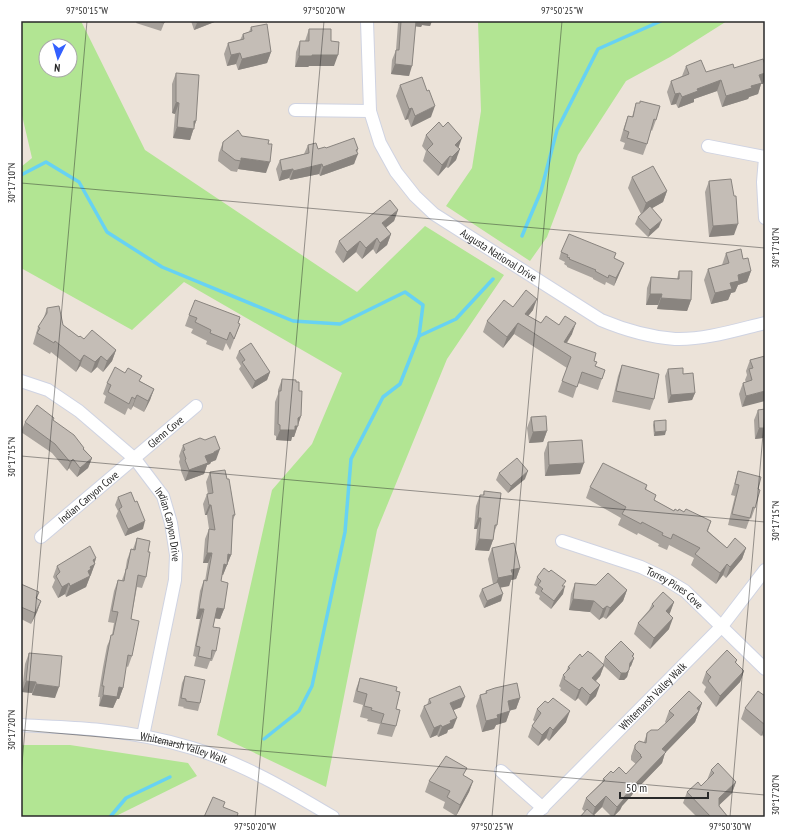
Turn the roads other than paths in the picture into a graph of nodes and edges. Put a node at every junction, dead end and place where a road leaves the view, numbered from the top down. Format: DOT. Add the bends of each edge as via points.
graph roads {
  1 [pos="367,21"];
  2 [pos="295,110"];
  3 [pos="370,111"];
  4 [pos="708,146"];
  5 [pos="765,158"];
  6 [pos="765,218"];
  7 [pos="765,323"];
  8 [pos="21,381"];
  9 [pos="196,406"];
  10 [pos="135,458"];
  11 [pos="42,537"];
  12 [pos="562,541"];
  13 [pos="765,570"];
  14 [pos="722,626"];
  15 [pos="765,670"];
  16 [pos="21,725"];
  17 [pos="143,736"];
  18 [pos="501,771"];
  19 [pos="543,808"];
  20 [pos="333,817"];
  21 [pos="533,817"];
  1 -- 3 [label="street, Augusta National Drive"];
  2 -- 3 [label="street"];
  3 -- 7 [label="street, Augusta National Drive" via="380,143 396,172 415,196 434,214 601,320 627,330 676,339 708,336"];
  4 -- 5 [label="street"];
  5 -- 6 [label="street"];
  8 -- 10 [label="street, Indian Canyon Drive" via="48,390 80,411"];
  9 -- 10 [label="street, Glenn Cove"];
  10 -- 11 [label="street, Indian Canyon Cove"];
  10 -- 17 [label="street, Indian Canyon Drive" via="163,496 171,523 176,555 175,580"];
  12 -- 14 [label="street, Torrey Pines Cove" via="641,567 662,577 686,591"];
  13 -- 14 [label="street, Whitemarsh Valley Walk"];
  14 -- 15 [label="street, Torrey Pines Cove"];
  14 -- 19 [label="street, Whitemarsh Valley Walk"];
  16 -- 17 [label="street, Whitemarsh Valley Walk" via="99,730"];
  17 -- 20 [label="street, Whitemarsh Valley Walk" via="192,748 228,761 265,778"];
  18 -- 19 [label="street"];
  19 -- 21 [label="street, Whitemarsh Valley Walk"];
}
